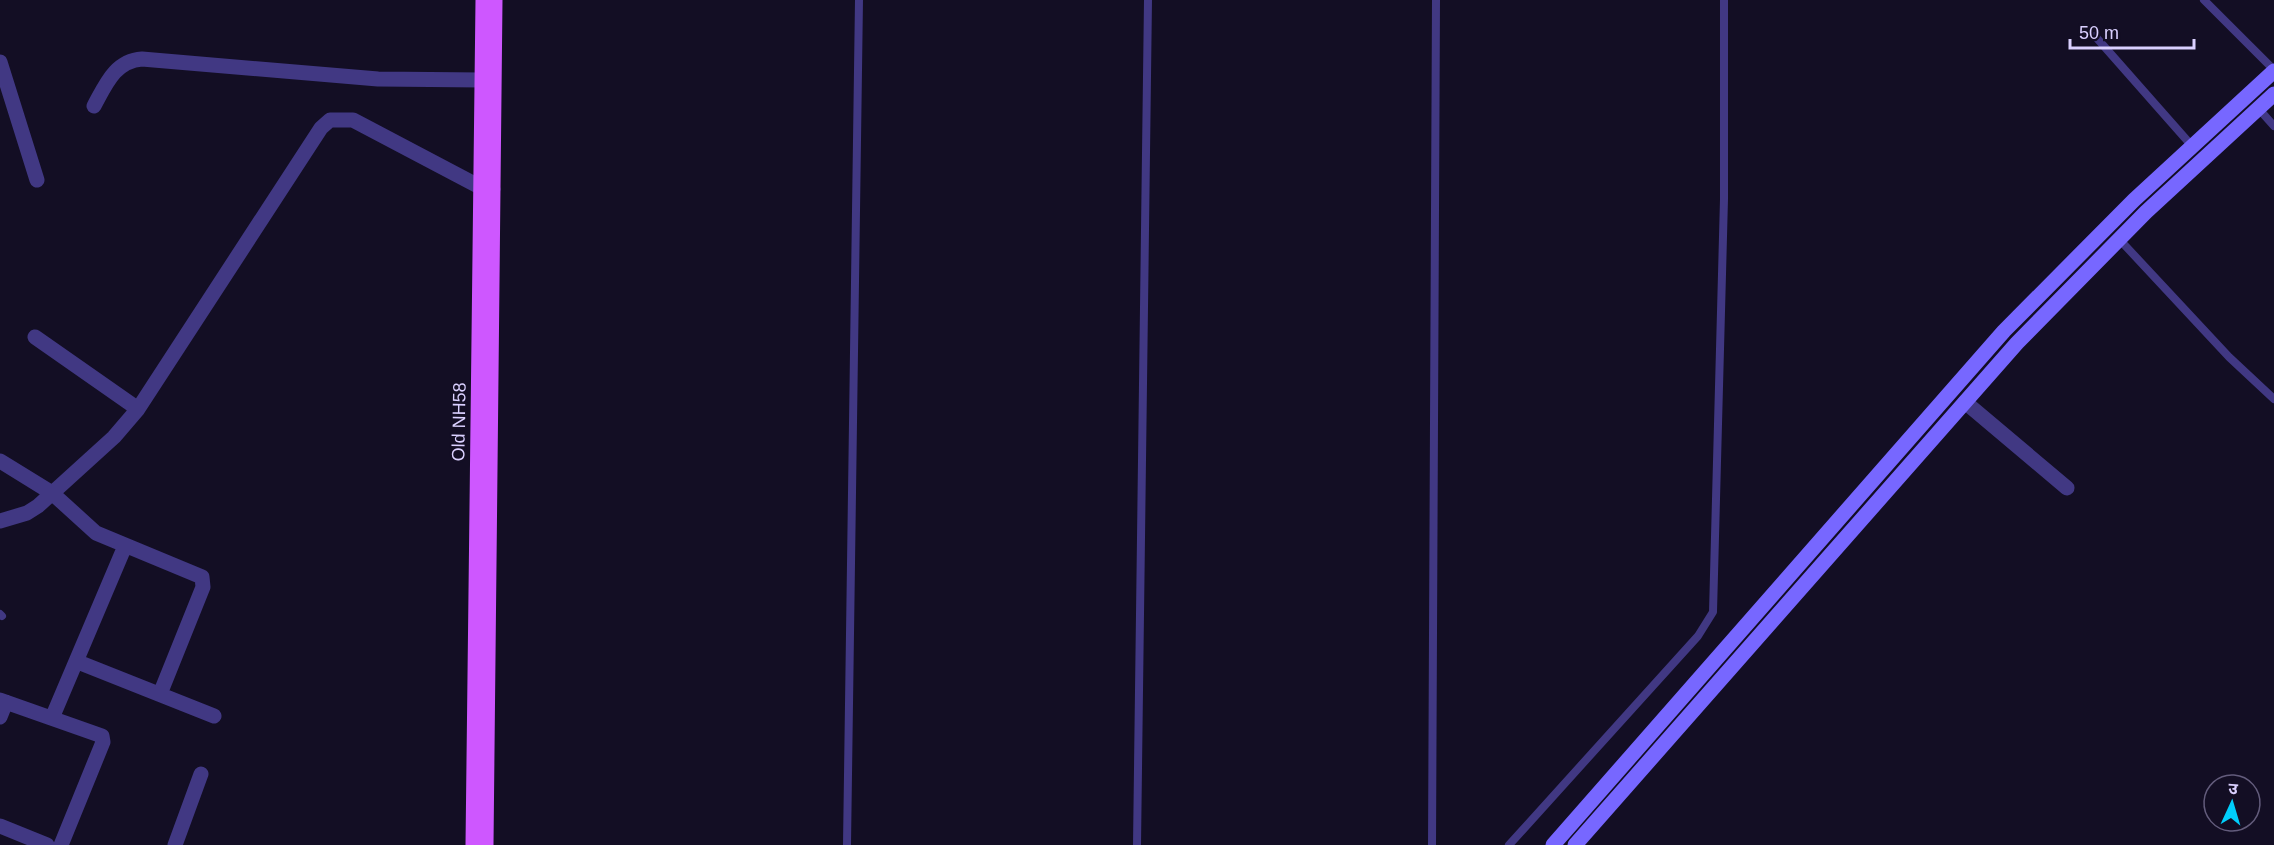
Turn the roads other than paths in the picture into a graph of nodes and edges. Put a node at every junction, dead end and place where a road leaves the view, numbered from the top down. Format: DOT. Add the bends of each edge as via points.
graph roads {
  1 [pos="483,0"];
  2 [pos="495,0"];
  3 [pos="858,0"];
  4 [pos="1148,0"];
  5 [pos="1437,0"];
  6 [pos="1724,0"];
  7 [pos="2204,0"];
  8 [pos="2095,36"];
  9 [pos="0,62"];
  10 [pos="2274,70"];
  11 [pos="483,80"];
  12 [pos="2274,94"];
  13 [pos="94,106"];
  14 [pos="2258,108"];
  15 [pos="2274,126"];
  16 [pos="2192,146"];
  17 [pos="37,180"];
  18 [pos="488,188"];
  19 [pos="2119,239"];
  20 [pos="35,337"];
  21 [pos="2274,399"];
  22 [pos="1965,402"];
  23 [pos="138,409"];
  24 [pos="0,461"];
  25 [pos="2067,488"];
  26 [pos="52,493"];
  27 [pos="0,521"];
  28 [pos="125,546"];
  29 [pos="78,662"];
  30 [pos="160,694"];
  31 [pos="3,701"];
  32 [pos="214,716"];
  33 [pos="0,717"];
  34 [pos="52,718"];
  35 [pos="201,774"];
  36 [pos="0,826"];
  37 [pos="47,845"];
  38 [pos="61,845"];
  39 [pos="175,845"];
  40 [pos="473,845"];
  41 [pos="486,845"];
  42 [pos="847,845"];
  43 [pos="1137,845"];
  44 [pos="1432,845"];
  45 [pos="1509,845"];
  46 [pos="1553,845"];
  47 [pos="1575,845"];
  1 -- 11 [label="main road, Old NH58"];
  2 -- 18 [label="main road, Old NH58"];
  3 -- 42 [label="lane"];
  4 -- 43 [label="lane"];
  5 -- 44 [label="lane"];
  6 -- 45 [label="lane" via="1724,199 1713,612 1698,636"];
  7 -- 10 [label="lane"];
  8 -- 16 [label="lane"];
  9 -- 17 [label="street"];
  10 -- 16 [label="main road"];
  11 -- 13 [label="street" via="378,79 142,59 118,67"];
  11 -- 18 [label="main road, Old NH58"];
  12 -- 14 [label="main road"];
  14 -- 15 [label="lane"];
  14 -- 19 [label="main road"];
  16 -- 46 [label="main road" via="2004,331"];
  18 -- 23 [label="street" via="353,120 330,120 321,128"];
  18 -- 40 [label="main road, Old NH58"];
  18 -- 41 [label="main road, Old NH58"];
  19 -- 21 [label="lane" via="2229,357"];
  19 -- 22 [label="main road"];
  20 -- 23 [label="street"];
  22 -- 25 [label="street"];
  22 -- 47 [label="main road"];
  23 -- 26 [label="street" via="114,437"];
  24 -- 26 [label="street"];
  26 -- 27 [label="street" via="27,513"];
  26 -- 28 [label="street" via="96,533"];
  28 -- 29 [label="street"];
  28 -- 30 [label="street" via="197,574 205,581"];
  29 -- 30 [label="street"];
  29 -- 34 [label="street"];
  30 -- 32 [label="street"];
  31 -- 33 [label="street"];
  31 -- 34 [label="street"];
  34 -- 38 [label="street" via="103,738"];
  35 -- 39 [label="street"];
  36 -- 37 [label="street"];
}
